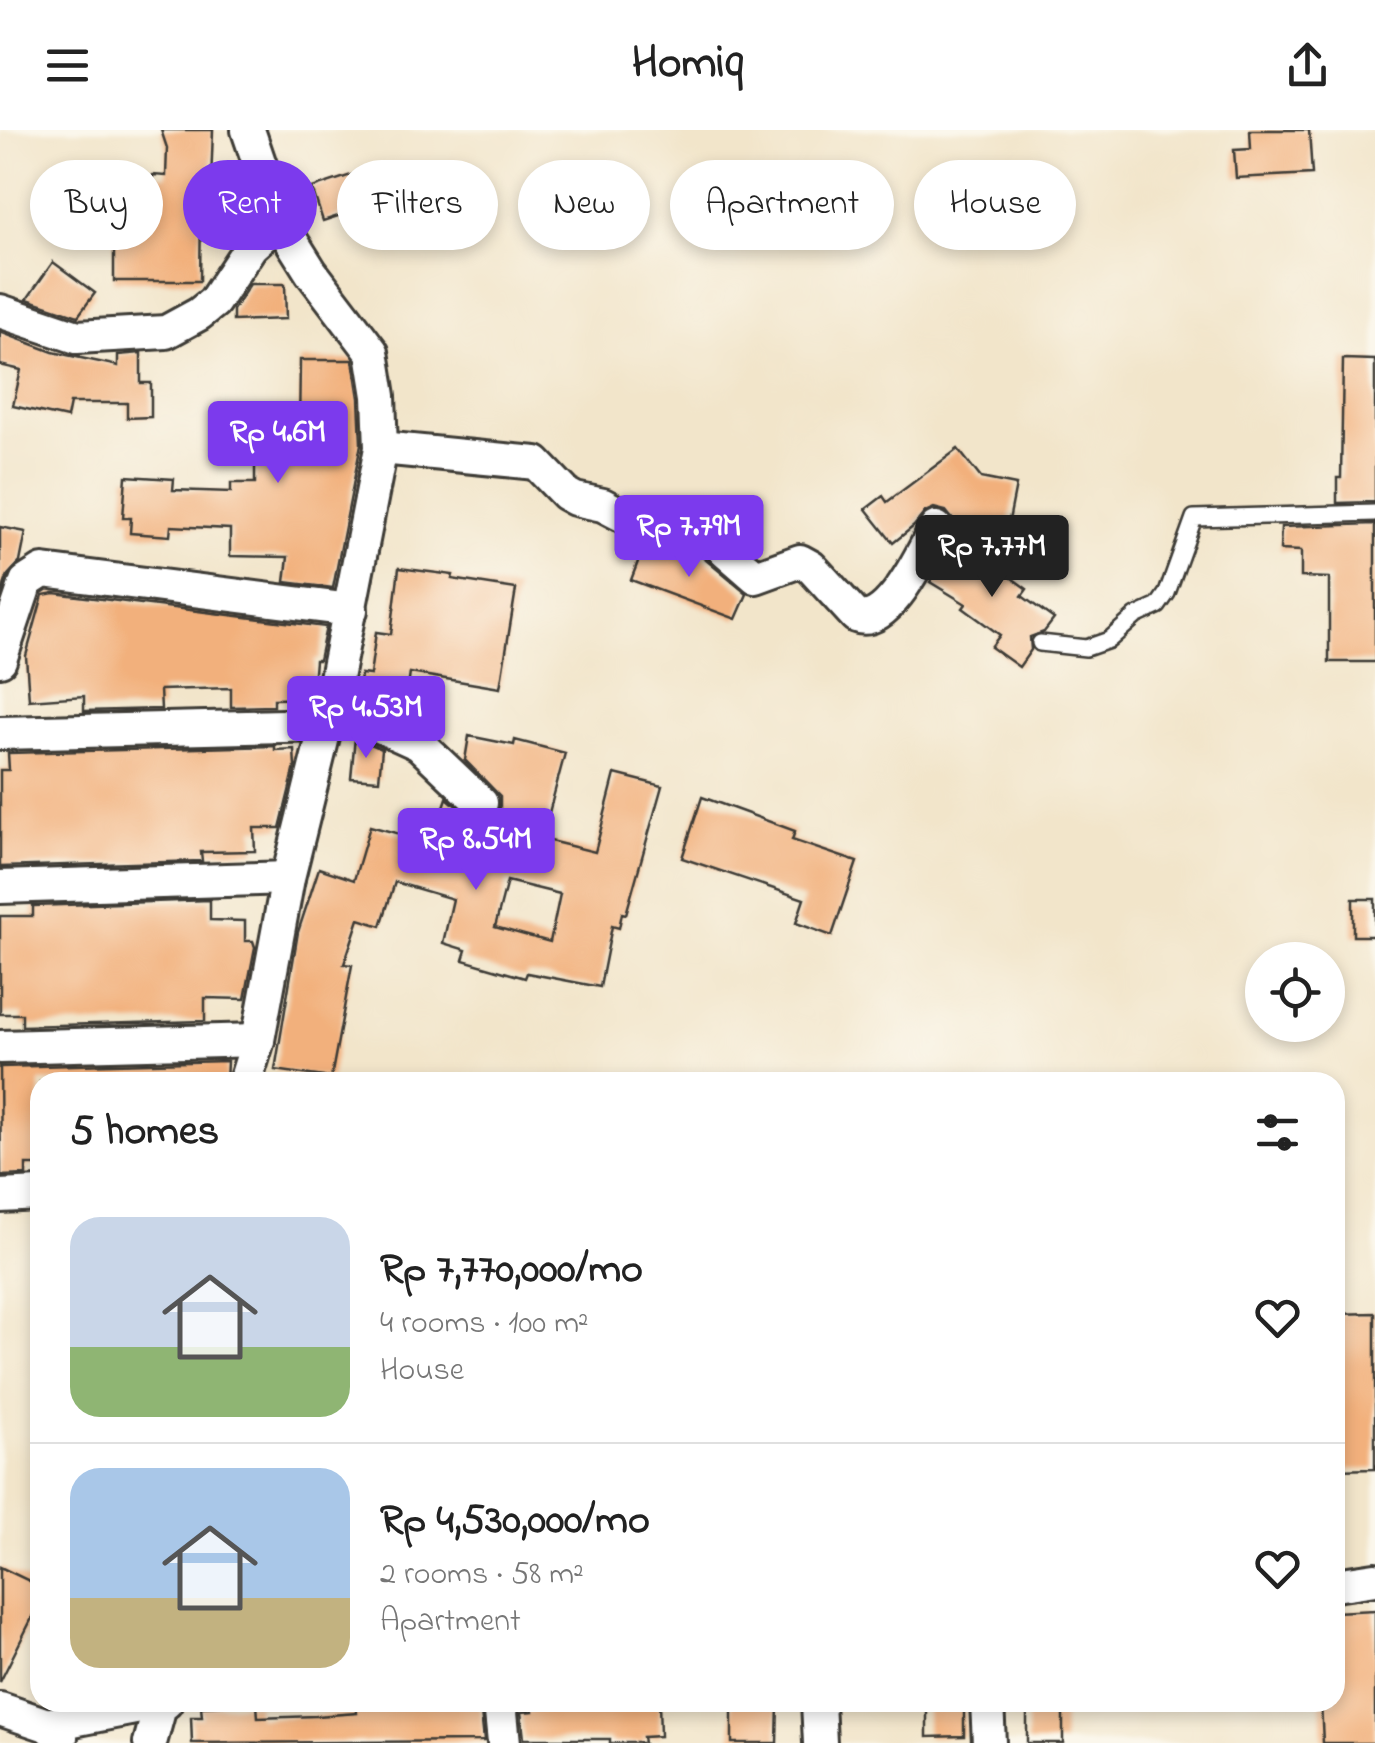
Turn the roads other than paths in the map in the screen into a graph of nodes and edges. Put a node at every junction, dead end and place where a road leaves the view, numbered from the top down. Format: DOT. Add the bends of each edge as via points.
graph roads {
  1 [pos="248,130"];
  2 [pos="258,160"];
  3 [pos="248,250"];
  4 [pos="297,250"];
  5 [pos="0,311"];
  6 [pos="381,448"];
  7 [pos="1375,513"];
  8 [pos="936,528"];
  9 [pos="351,610"];
  10 [pos="1040,643"];
  11 [pos="2,645"];
  12 [pos="328,715"];
  13 [pos="0,733"];
  14 [pos="481,802"];
  15 [pos="288,878"];
  16 [pos="0,887"];
  17 [pos="258,1040"];
  18 [pos="0,1047"];
  19 [pos="248,1072"];
  20 [pos="30,1194"];
  21 [pos="0,1196"];
  22 [pos="1375,1579"];
  23 [pos="1345,1584"];
  24 [pos="0,1709"];
  25 [pos="133,1712"];
  26 [pos="161,1712"];
  27 [pos="501,1712"];
  28 [pos="818,1712"];
  29 [pos="987,1712"];
  30 [pos="58,1734"];
  31 [pos="150,1743"];
  32 [pos="504,1743"];
  33 [pos="820,1743"];
  34 [pos="989,1743"];
  1 -- 2 [label="street"];
  3 -- 5 [label="street" via="214,302 166,332 77,336"];
  4 -- 6 [label="street" via="372,352"];
  6 -- 8 [label="street" via="536,463 575,499 642,526 709,536 756,577 800,561 811,566 864,620 897,596"];
  6 -- 9 [label="street"];
  7 -- 10 [label="lane" via="1194,518 1158,606 1086,648"];
  9 -- 11 [label="street" via="43,571 26,582"];
  9 -- 12 [label="street"];
  12 -- 13 [label="street"];
  12 -- 14 [label="street" via="419,744"];
  12 -- 15 [label="street"];
  15 -- 16 [label="street"];
  15 -- 17 [label="street"];
  17 -- 18 [label="street"];
  17 -- 19 [label="street"];
  20 -- 21 [label="street"];
  22 -- 23 [label="street"];
  24 -- 30 [label="street"];
  25 -- 30 [label="street"];
  26 -- 31 [label="street"];
  27 -- 32 [label="street"];
  28 -- 33 [label="street"];
  29 -- 34 [label="street"];
}
